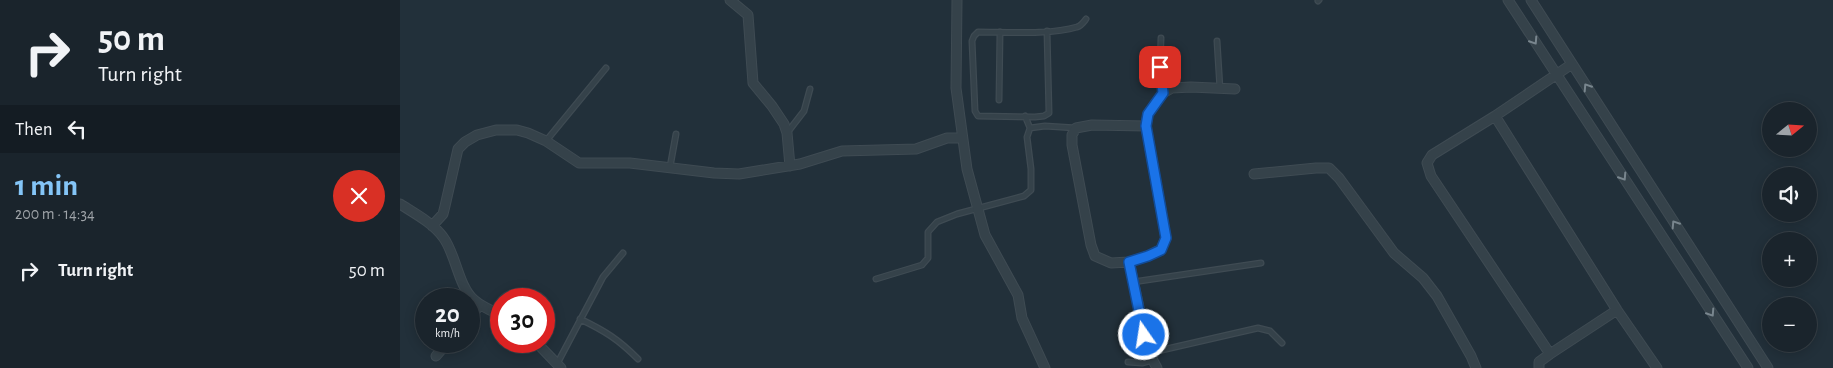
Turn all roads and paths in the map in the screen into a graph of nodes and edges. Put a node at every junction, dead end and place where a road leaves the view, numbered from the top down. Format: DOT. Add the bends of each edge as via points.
graph roads {
  1 [pos="730,0"];
  2 [pos="957,0"];
  3 [pos="1508,0"];
  4 [pos="1531,0"];
  5 [pos="1086,19"];
  6 [pos="1047,31"];
  7 [pos="1000,32"];
  8 [pos="1161,38"];
  9 [pos="1217,41"];
  10 [pos="1572,64"];
  11 [pos="606,68"];
  12 [pos="1556,75"];
  13 [pos="810,89"];
  14 [pos="1220,89"];
  15 [pos="1235,89"];
  16 [pos="1163,93"];
  17 [pos="999,100"];
  18 [pos="1024,116"];
  19 [pos="1495,116"];
  20 [pos="1146,126"];
  21 [pos="1030,128"];
  22 [pos="1076,128"];
  23 [pos="787,133"];
  24 [pos="676,134"];
  25 [pos="962,138"];
  26 [pos="546,141"];
  27 [pos="790,166"];
  28 [pos="670,167"];
  29 [pos="1254,174"];
  30 [pos="400,204"];
  31 [pos="976,208"];
  32 [pos="432,226"];
  33 [pos="1693,251"];
  34 [pos="623,254"];
  35 [pos="1129,262"];
  36 [pos="1677,262"];
  37 [pos="1261,263"];
  38 [pos="876,279"];
  39 [pos="1132,282"];
  40 [pos="466,288"];
  41 [pos="480,305"];
  42 [pos="490,310"];
  43 [pos="1617,310"];
  44 [pos="580,319"];
  45 [pos="1282,343"];
  46 [pos="439,353"];
  47 [pos="547,353"];
  48 [pos="1550,354"];
  49 [pos="436,356"];
  50 [pos="638,359"];
  51 [pos="1153,360"];
  52 [pos="1128,362"];
  53 [pos="559,366"];
  54 [pos="1045,368"];
  55 [pos="1476,368"];
  56 [pos="1538,368"];
  57 [pos="1657,368"];
  58 [pos="1748,368"];
  59 [pos="1768,368"];
  1 -- 23 [label="street" via="749,19 753,83 772,106"];
  2 -- 25 [label="street" via="956,88"];
  3 -- 12 [label="street, one-way"];
  4 -- 10 [label="street"];
  5 -- 6 [label="lane" via="1079,26"];
  6 -- 7 [label="lane"];
  6 -- 18 [label="lane" via="1049,113"];
  7 -- 17 [label="lane"];
  7 -- 18 [label="lane" via="978,32 972,41 975,112 978,116"];
  8 -- 16 [label="lane"];
  9 -- 14 [label="lane"];
  10 -- 12 [label="street"];
  33 -- 10 [label="street, one-way"];
  11 -- 26 [label="lane"];
  12 -- 19 [label="street"];
  12 -- 36 [label="street, one-way"];
  13 -- 23 [label="lane" via="804,111"];
  14 -- 15 [label="street"];
  14 -- 16 [label="street" via="1191,86 1172,88"];
  16 -- 20 [label="street" via="1148,114"];
  18 -- 21 [label="lane"];
  19 -- 43 [label="street"];
  19 -- 48 [label="street" via="1432,155 1427,169"];
  20 -- 22 [label="street" via="1092,125"];
  20 -- 35 [label="street" via="1166,238 1161,250"];
  21 -- 22 [label="lane"];
  21 -- 31 [label="lane" via="1027,137 1032,169 1031,190 1024,196"];
  22 -- 35 [label="street" via="1072,134 1072,145 1095,256 1111,263"];
  23 -- 27 [label="street"];
  24 -- 28 [label="lane"];
  25 -- 27 [label="street" via="947,138 916,149 842,150"];
  25 -- 31 [label="street"];
  26 -- 28 [label="street" via="579,163"];
  26 -- 32 [label="street" via="517,130 496,130 465,142 458,149 443,214"];
  27 -- 28 [label="street" via="739,174"];
  29 -- 55 [label="street" via="1329,168 1394,253 1423,278 1437,296"];
  30 -- 32 [label="street"];
  31 -- 38 [label="lane" via="936,222 928,232 928,258 922,265"];
  31 -- 54 [label="street" via="985,235 1018,295 1022,318"];
  32 -- 40 [label="street" via="445,239"];
  33 -- 36 [label="street"];
  33 -- 59 [label="street"];
  34 -- 44 [label="lane" via="603,277"];
  35 -- 39 [label="street"];
  36 -- 58 [label="street, one-way"];
  37 -- 39 [label="lane"];
  39 -- 51 [label="street"];
  41 -- 42 [label="street"];
  43 -- 48 [label="street"];
  43 -- 57 [label="street"];
  44 -- 50 [label="lane" via="609,334"];
  44 -- 53 [label="lane"];
  45 -- 51 [label="lane" via="1270,331 1258,328"];
  46 -- 49 [label="street"];
  47 -- 53 [label="street"];
  48 -- 56 [label="street" via="1539,362"];
  51 -- 52 [label="lane"];
}
